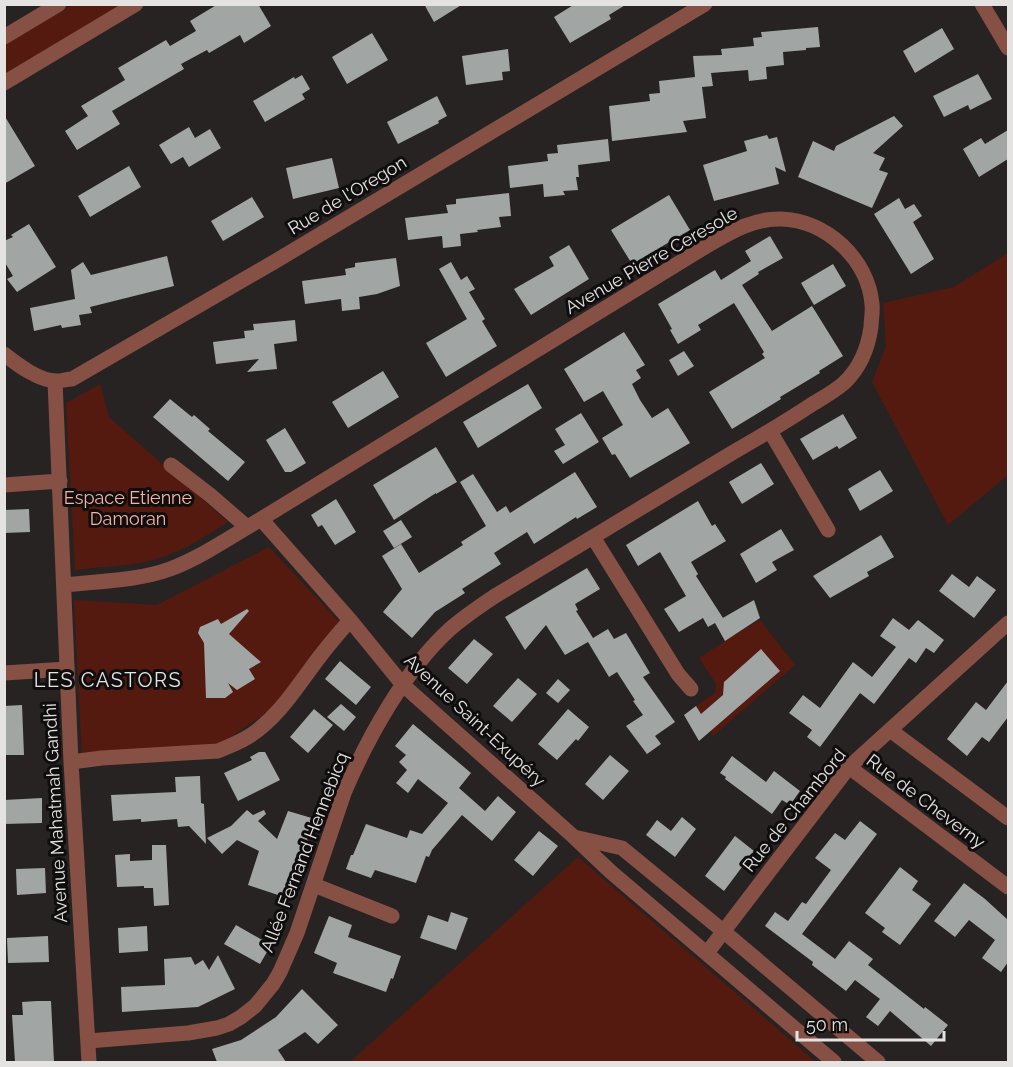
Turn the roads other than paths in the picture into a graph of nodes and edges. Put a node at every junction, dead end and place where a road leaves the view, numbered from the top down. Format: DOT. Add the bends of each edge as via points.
graph roads {
  1 [pos="59,4"];
  2 [pos="136,4"];
  3 [pos="705,4"];
  4 [pos="982,4"];
  5 [pos="4,37"];
  6 [pos="1008,48"];
  7 [pos="4,83"];
  8 [pos="4,354"];
  9 [pos="55,381"];
  10 [pos="770,430"];
  11 [pos="171,465"];
  12 [pos="60,482"];
  13 [pos="4,485"];
  14 [pos="261,519"];
  15 [pos="247,527"];
  16 [pos="828,530"];
  17 [pos="593,537"];
  18 [pos="64,585"];
  19 [pos="350,620"];
  20 [pos="1008,623"];
  21 [pos="67,669"];
  22 [pos="4,673"];
  23 [pos="403,685"];
  24 [pos="691,689"];
  25 [pos="890,730"];
  26 [pos="71,762"];
  27 [pos="849,767"];
  28 [pos="1008,818"];
  29 [pos="574,837"];
  30 [pos="314,885"];
  31 [pos="1008,887"];
  32 [pos="392,916"];
  33 [pos="723,931"];
  34 [pos="707,953"];
  35 [pos="88,1041"];
  36 [pos="89,1062"];
  37 [pos="834,1062"];
  38 [pos="878,1062"];
  1 -- 5 [label="street"];
  2 -- 7 [label="street"];
  3 -- 9 [label="street, Rue de l'Oregon" via="124,350 72,379"];
  4 -- 6 [label="street"];
  8 -- 9 [label="street" via="33,374"];
  9 -- 12 [label="street, Avenue Mahatmah Gandhi"];
  10 -- 14 [label="street, Avenue Pierre Ceresole" via="843,384 853,373 869,340 872,305 868,284 852,254 831,236 807,224 781,219 756,221 731,232"];
  10 -- 16 [label="street"];
  10 -- 17 [label="street, Avenue Pierre Ceresole"];
  11 -- 15 [label="street"];
  12 -- 13 [label="street"];
  12 -- 18 [label="street, Avenue Mahatmah Gandhi"];
  14 -- 15 [label="street, Avenue Pierre Ceresole"];
  14 -- 19 [label="street, Avenue Saint-Exupéry"];
  15 -- 18 [label="street, Avenue Pierre Ceresole" via="170,569 142,577"];
  17 -- 23 [label="street, Avenue Pierre Ceresole" via="495,596 449,630"];
  17 -- 24 [label="street"];
  18 -- 21 [label="street, Avenue Mahatmah Gandhi"];
  19 -- 23 [label="street, Avenue Saint-Exupéry"];
  19 -- 26 [label="street" via="273,717 235,744 218,751"];
  20 -- 25 [label="street, Rue de Chambord"];
  21 -- 22 [label="street"];
  21 -- 26 [label="street, Avenue Mahatmah Gandhi"];
  23 -- 29 [label="street, Avenue Saint-Exupéry"];
  23 -- 30 [label="street, Allée Fernand Hennebicq" via="354,770"];
  25 -- 27 [label="street, Rue de Chambord"];
  25 -- 28 [label="street, Rue de Cheverny"];
  26 -- 35 [label="street, Avenue Mahatmah Gandhi"];
  27 -- 31 [label="street, Rue de Cheverny"];
  27 -- 33 [label="street, Rue de Chambord"];
  29 -- 33 [label="street, Avenue Saint-Exupéry" via="622,848"];
  29 -- 34 [label="street, Avenue Saint-Exupéry"];
  30 -- 32 [label="street"];
  30 -- 35 [label="street, Allée Fernand Hennebicq" via="280,972 266,994 241,1017 218,1028 188,1033"];
  33 -- 34 [label="street"];
  33 -- 38 [label="street, Avenue Saint-Exupéry"];
  34 -- 37 [label="street, Avenue Saint-Exupéry"];
  35 -- 36 [label="street, Avenue Mahatmah Gandhi"];
}
